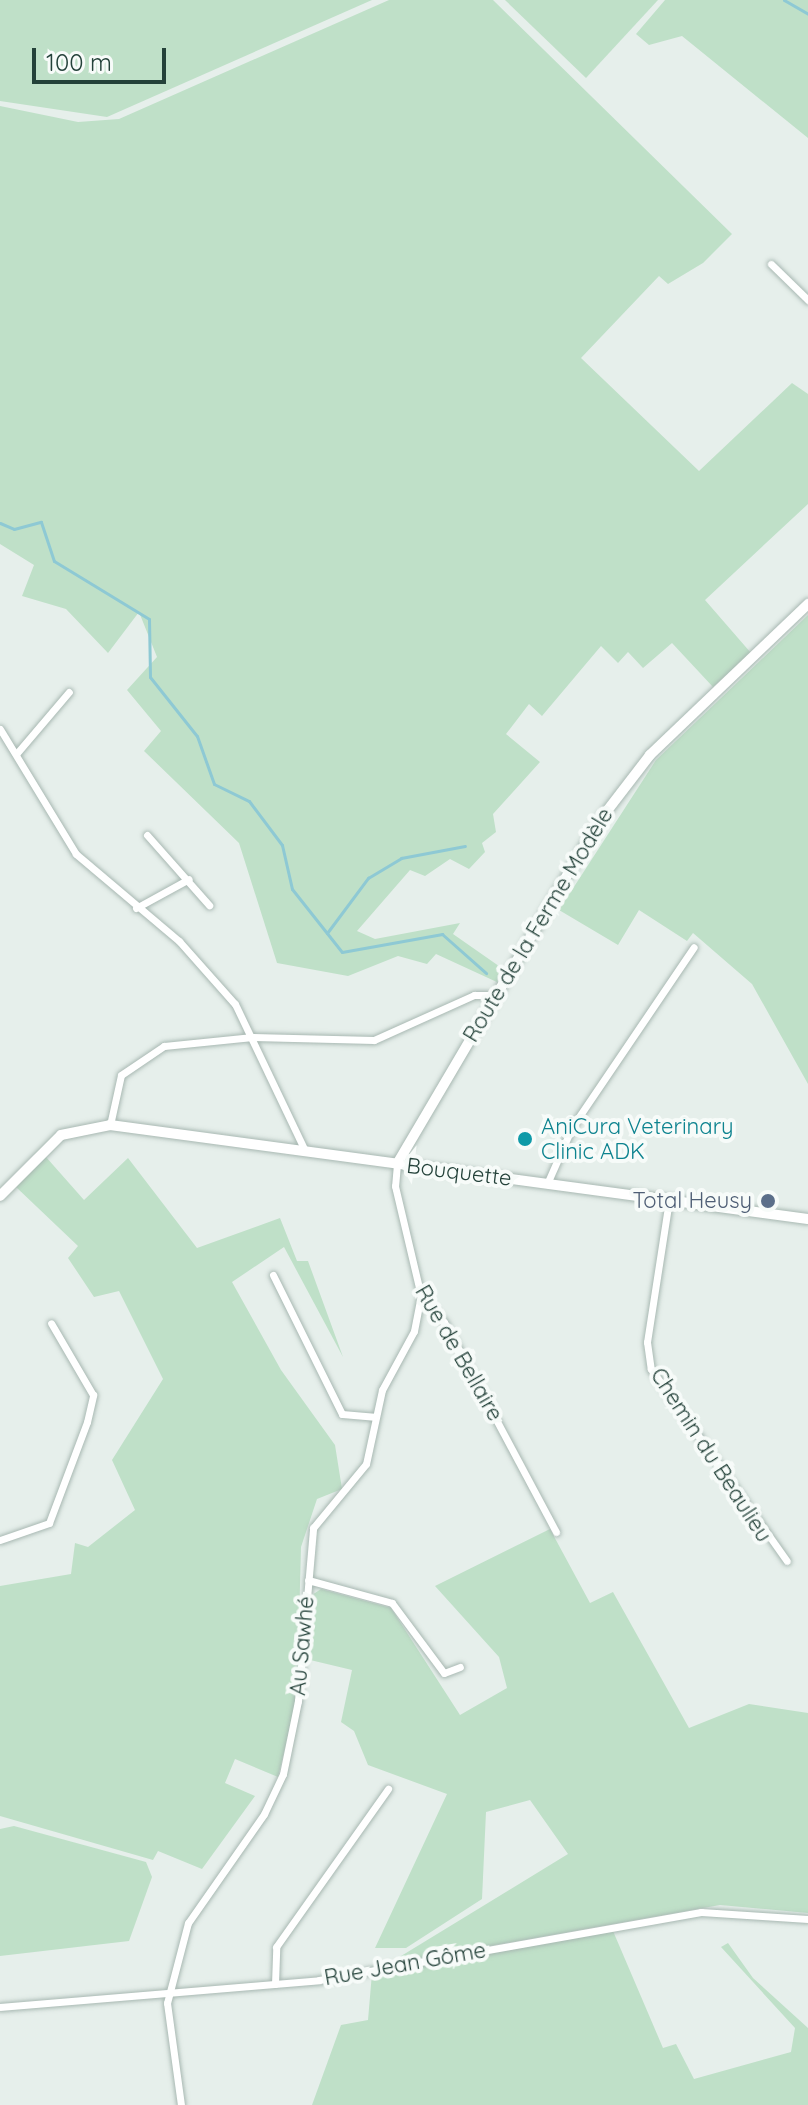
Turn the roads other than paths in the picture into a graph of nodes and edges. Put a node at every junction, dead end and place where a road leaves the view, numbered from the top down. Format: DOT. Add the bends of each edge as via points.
graph roads {
  1 [pos="771,264"];
  2 [pos="808,300"];
  3 [pos="808,604"];
  4 [pos="69,692"];
  5 [pos="0,729"];
  6 [pos="17,753"];
  7 [pos="147,835"];
  8 [pos="189,879"];
  9 [pos="209,905"];
  10 [pos="136,908"];
  11 [pos="694,947"];
  12 [pos="495,995"];
  13 [pos="253,1037"];
  14 [pos="110,1125"];
  15 [pos="305,1151"];
  16 [pos="397,1164"];
  17 [pos="547,1184"];
  18 [pos="0,1196"];
  19 [pos="669,1200"];
  20 [pos="808,1219"];
  21 [pos="273,1275"];
  22 [pos="421,1296"];
  23 [pos="51,1323"];
  24 [pos="374,1417"];
  25 [pos="556,1532"];
  26 [pos="0,1540"];
  27 [pos="787,1561"];
  28 [pos="308,1580"];
  29 [pos="460,1667"];
  30 [pos="388,1789"];
  31 [pos="808,1919"];
  32 [pos="275,1984"];
  33 [pos="168,1994"];
  34 [pos="0,2007"];
  35 [pos="181,2105"];
  1 -- 2 [label="street"];
  3 -- 12 [label="main road, Route de la Ferme Modèle" via="650,755 600,820"];
  4 -- 6 [label="street"];
  5 -- 6 [label="street"];
  6 -- 10 [label="street" via="68,844"];
  7 -- 8 [label="street"];
  8 -- 9 [label="street"];
  8 -- 10 [label="street"];
  10 -- 13 [label="street" via="211,973"];
  11 -- 17 [label="street" via="572,1127"];
  12 -- 13 [label="street" via="474,995 374,1040"];
  12 -- 16 [label="main road, Route de la Ferme Modèle"];
  13 -- 14 [label="street" via="164,1046 147,1055 121,1075"];
  13 -- 15 [label="street"];
  14 -- 15 [label="main road, Bouquette"];
  14 -- 18 [label="main road, Bouquette" via="61,1135"];
  15 -- 16 [label="main road, Bouquette"];
  16 -- 17 [label="main road, Bouquette"];
  16 -- 22 [label="street, Rue de Bellaire" via="395,1186"];
  17 -- 19 [label="main road, Bouquette"];
  19 -- 20 [label="main road, Bouquette"];
  19 -- 27 [label="street, Chemin du Beaulieu" via="647,1342 651,1369"];
  21 -- 24 [label="street" via="342,1414"];
  22 -- 24 [label="street, Au Sawhé" via="414,1331"];
  22 -- 25 [label="street, Rue de Bellaire" via="444,1322"];
  23 -- 26 [label="street" via="93,1395 87,1422 49,1523"];
  24 -- 28 [label="street, Au Sawhé" via="366,1464 313,1528"];
  28 -- 29 [label="street" via="392,1603 444,1673"];
  28 -- 33 [label="street, Au Sawhé" via="283,1774 264,1814 197,1902"];
  30 -- 32 [label="street" via="276,1947"];
  31 -- 32 [label="street, Rue Jean Gôme" via="701,1912"];
  32 -- 33 [label="street, Rue Jean Gôme"];
  33 -- 34 [label="street, Rue Jean Gôme"];
  33 -- 35 [label="street"];
}
